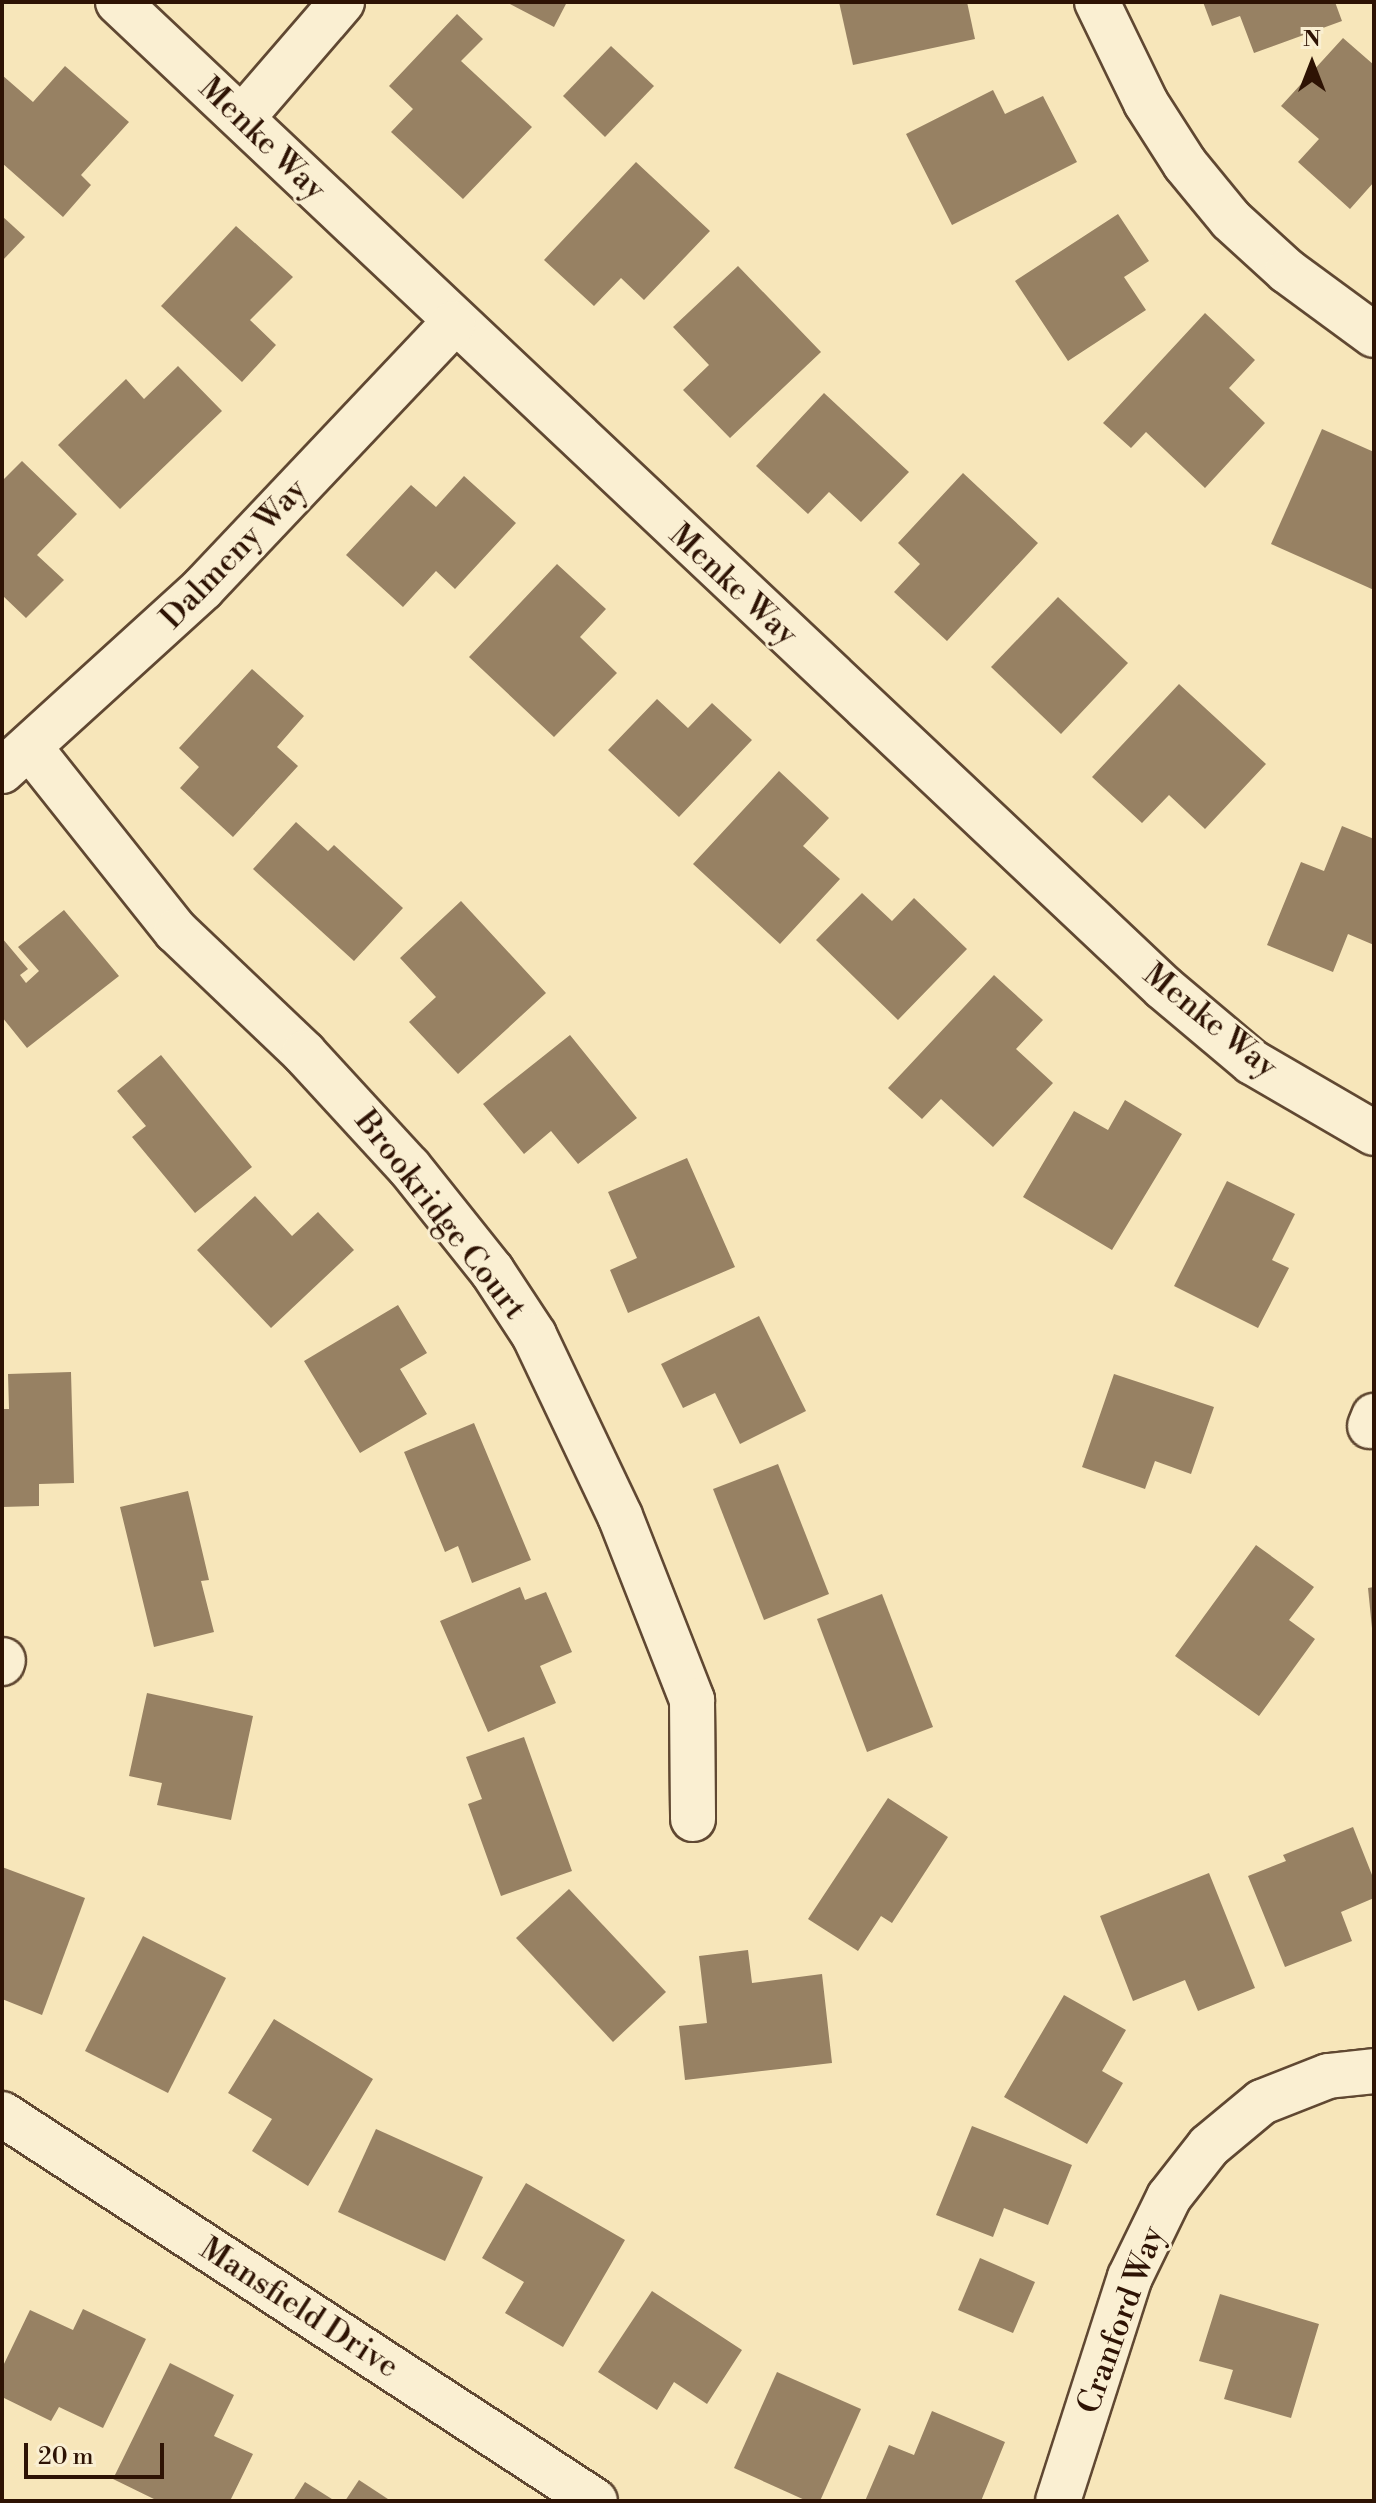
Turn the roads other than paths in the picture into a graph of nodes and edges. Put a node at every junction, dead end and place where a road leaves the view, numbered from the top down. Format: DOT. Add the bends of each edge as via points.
graph roads {
  1 [pos="118,2"];
  2 [pos="342,2"];
  3 [pos="1097,2"];
  4 [pos="242,118"];
  5 [pos="453,324"];
  6 [pos="1374,335"];
  7 [pos="17,760"];
  8 [pos="1374,1133"];
  9 [pos="693,1819"];
  10 [pos="1374,2071"];
  11 [pos="2,2114"];
  12 [pos="595,2501"];
  13 [pos="1058,2501"];
  1 -- 4 [label="street, Menke Way"];
  2 -- 4 [label="street"];
  3 -- 6 [label="street" via="1146,103 1185,164 1231,220 1287,271"];
  4 -- 5 [label="street, Menke Way"];
  5 -- 7 [label="street, Dalmeny Way" via="203,588"];
  5 -- 8 [label="street, Menke Way" via="1164,988 1252,1062"];
  7 -- 9 [label="street, Brookridge Court" via="176,931 304,1053 409,1167 492,1271 534,1335 620,1516 692,1700"];
  10 -- 13 [label="street, Cranford Way" via="1328,2076 1262,2102 1209,2146 1169,2197 1130,2277"];
  11 -- 12 [label="street, Mansfield Drive"];
}
